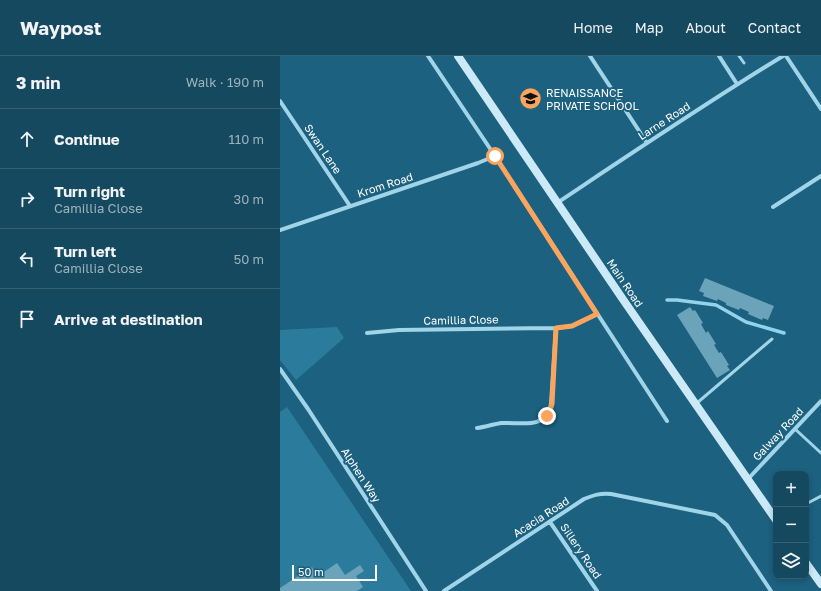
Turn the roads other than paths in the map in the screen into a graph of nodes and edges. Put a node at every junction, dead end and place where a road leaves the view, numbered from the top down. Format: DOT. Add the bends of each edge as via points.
graph roads {
  1 [pos="428,56"];
  2 [pos="590,56"];
  3 [pos="719,56"];
  4 [pos="739,56"];
  5 [pos="784,56"];
  6 [pos="462,57"];
  7 [pos="744,63"];
  8 [pos="737,84"];
  9 [pos="280,101"];
  10 [pos="821,109"];
  11 [pos="647,143"];
  12 [pos="495,156"];
  13 [pos="821,176"];
  14 [pos="557,203"];
  15 [pos="350,206"];
  16 [pos="773,207"];
  17 [pos="280,230"];
  18 [pos="597,314"];
  19 [pos="556,328"];
  20 [pos="367,333"];
  21 [pos="772,339"];
  22 [pos="280,369"];
  23 [pos="821,401"];
  24 [pos="695,404"];
  25 [pos="667,422"];
  26 [pos="477,428"];
  27 [pos="795,429"];
  28 [pos="821,453"];
  29 [pos="747,479"];
  30 [pos="821,496"];
  31 [pos="809,502"];
  32 [pos="773,516"];
  33 [pos="550,522"];
  34 [pos="809,567"];
  35 [pos="821,584"];
  36 [pos="426,591"];
  37 [pos="444,591"];
  38 [pos="597,591"];
  39 [pos="771,591"];
  1 -- 12 [label="street"];
  2 -- 11 [label="street"];
  3 -- 8 [label="street"];
  4 -- 7 [label="lane"];
  5 -- 8 [label="street, Larne Road"];
  5 -- 10 [label="street"];
  6 -- 14 [label="main road, Main Road"];
  8 -- 11 [label="street, Larne Road"];
  9 -- 15 [label="street, Swan Lane"];
  11 -- 14 [label="street, Larne Road"];
  12 -- 15 [label="street, Krom Road"];
  12 -- 18 [label="street"];
  13 -- 16 [label="street"];
  14 -- 24 [label="main road, Main Road"];
  15 -- 17 [label="street, Krom Road"];
  18 -- 19 [label="street, Camillia Close" via="572,326"];
  18 -- 25 [label="street"];
  19 -- 20 [label="street, Camillia Close" via="399,330"];
  19 -- 26 [label="street" via="552,404 547,416 532,423 500,423"];
  21 -- 24 [label="lane"];
  22 -- 36 [label="street, Alphen Way"];
  23 -- 27 [label="street, Galway Road"];
  24 -- 29 [label="main road, Main Road"];
  27 -- 28 [label="lane"];
  27 -- 29 [label="street, Galway Road"];
  29 -- 32 [label="main road, Main Road"];
  30 -- 31 [label="lane"];
  33 -- 37 [label="street, Acacia Road"];
  33 -- 38 [label="street, Sillery Road"];
  33 -- 39 [label="street, Acacia Road" via="584,499 601,493 715,515 727,525"];
  34 -- 35 [label="main road"];
}
